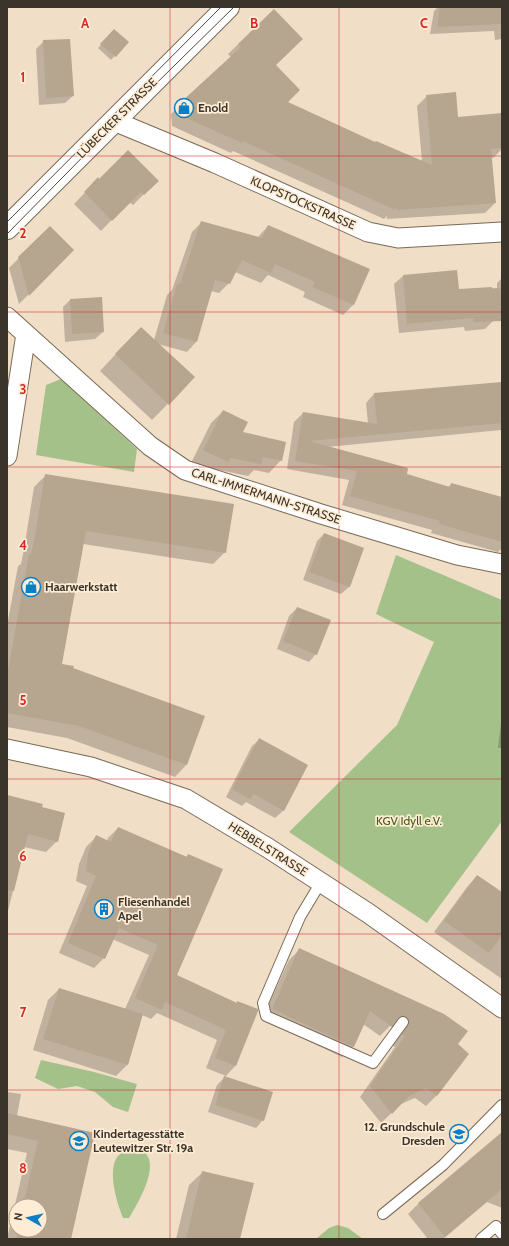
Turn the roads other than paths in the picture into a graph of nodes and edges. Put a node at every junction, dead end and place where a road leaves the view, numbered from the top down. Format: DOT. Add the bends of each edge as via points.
graph roads {
  1 [pos="228,7"];
  2 [pos="114,121"];
  3 [pos="7,228"];
  4 [pos="502,232"];
  5 [pos="7,317"];
  6 [pos="26,334"];
  7 [pos="7,456"];
  8 [pos="502,564"];
  9 [pos="7,749"];
  10 [pos="321,882"];
  11 [pos="502,1008"];
  12 [pos="403,1022"];
  13 [pos="502,1105"];
  14 [pos="383,1214"];
  15 [pos="502,1234"];
  16 [pos="481,1239"];
  1 -- 2 [label="main road, LÜBECKER STRASSE"];
  2 -- 3 [label="main road, LÜBECKER STRASSE"];
  2 -- 4 [label="street, KLOPSTOCKSTRASSE" via="368,232 398,238"];
  5 -- 6 [label="street, CARL-IMMERMANN-STRASSE"];
  6 -- 7 [label="street"];
  6 -- 8 [label="street, CARL-IMMERMANN-STRASSE" via="150,446 185,470 450,553"];
  9 -- 10 [label="street, HEBBELSTRASSE" via="91,767 186,800"];
  10 -- 11 [label="street, HEBBELSTRASSE"];
  10 -- 12 [label="lane" via="300,917 263,1003 266,1016 373,1063"];
  13 -- 14 [label="lane" via="443,1165"];
  15 -- 16 [label="lane" via="496,1226"];
}
